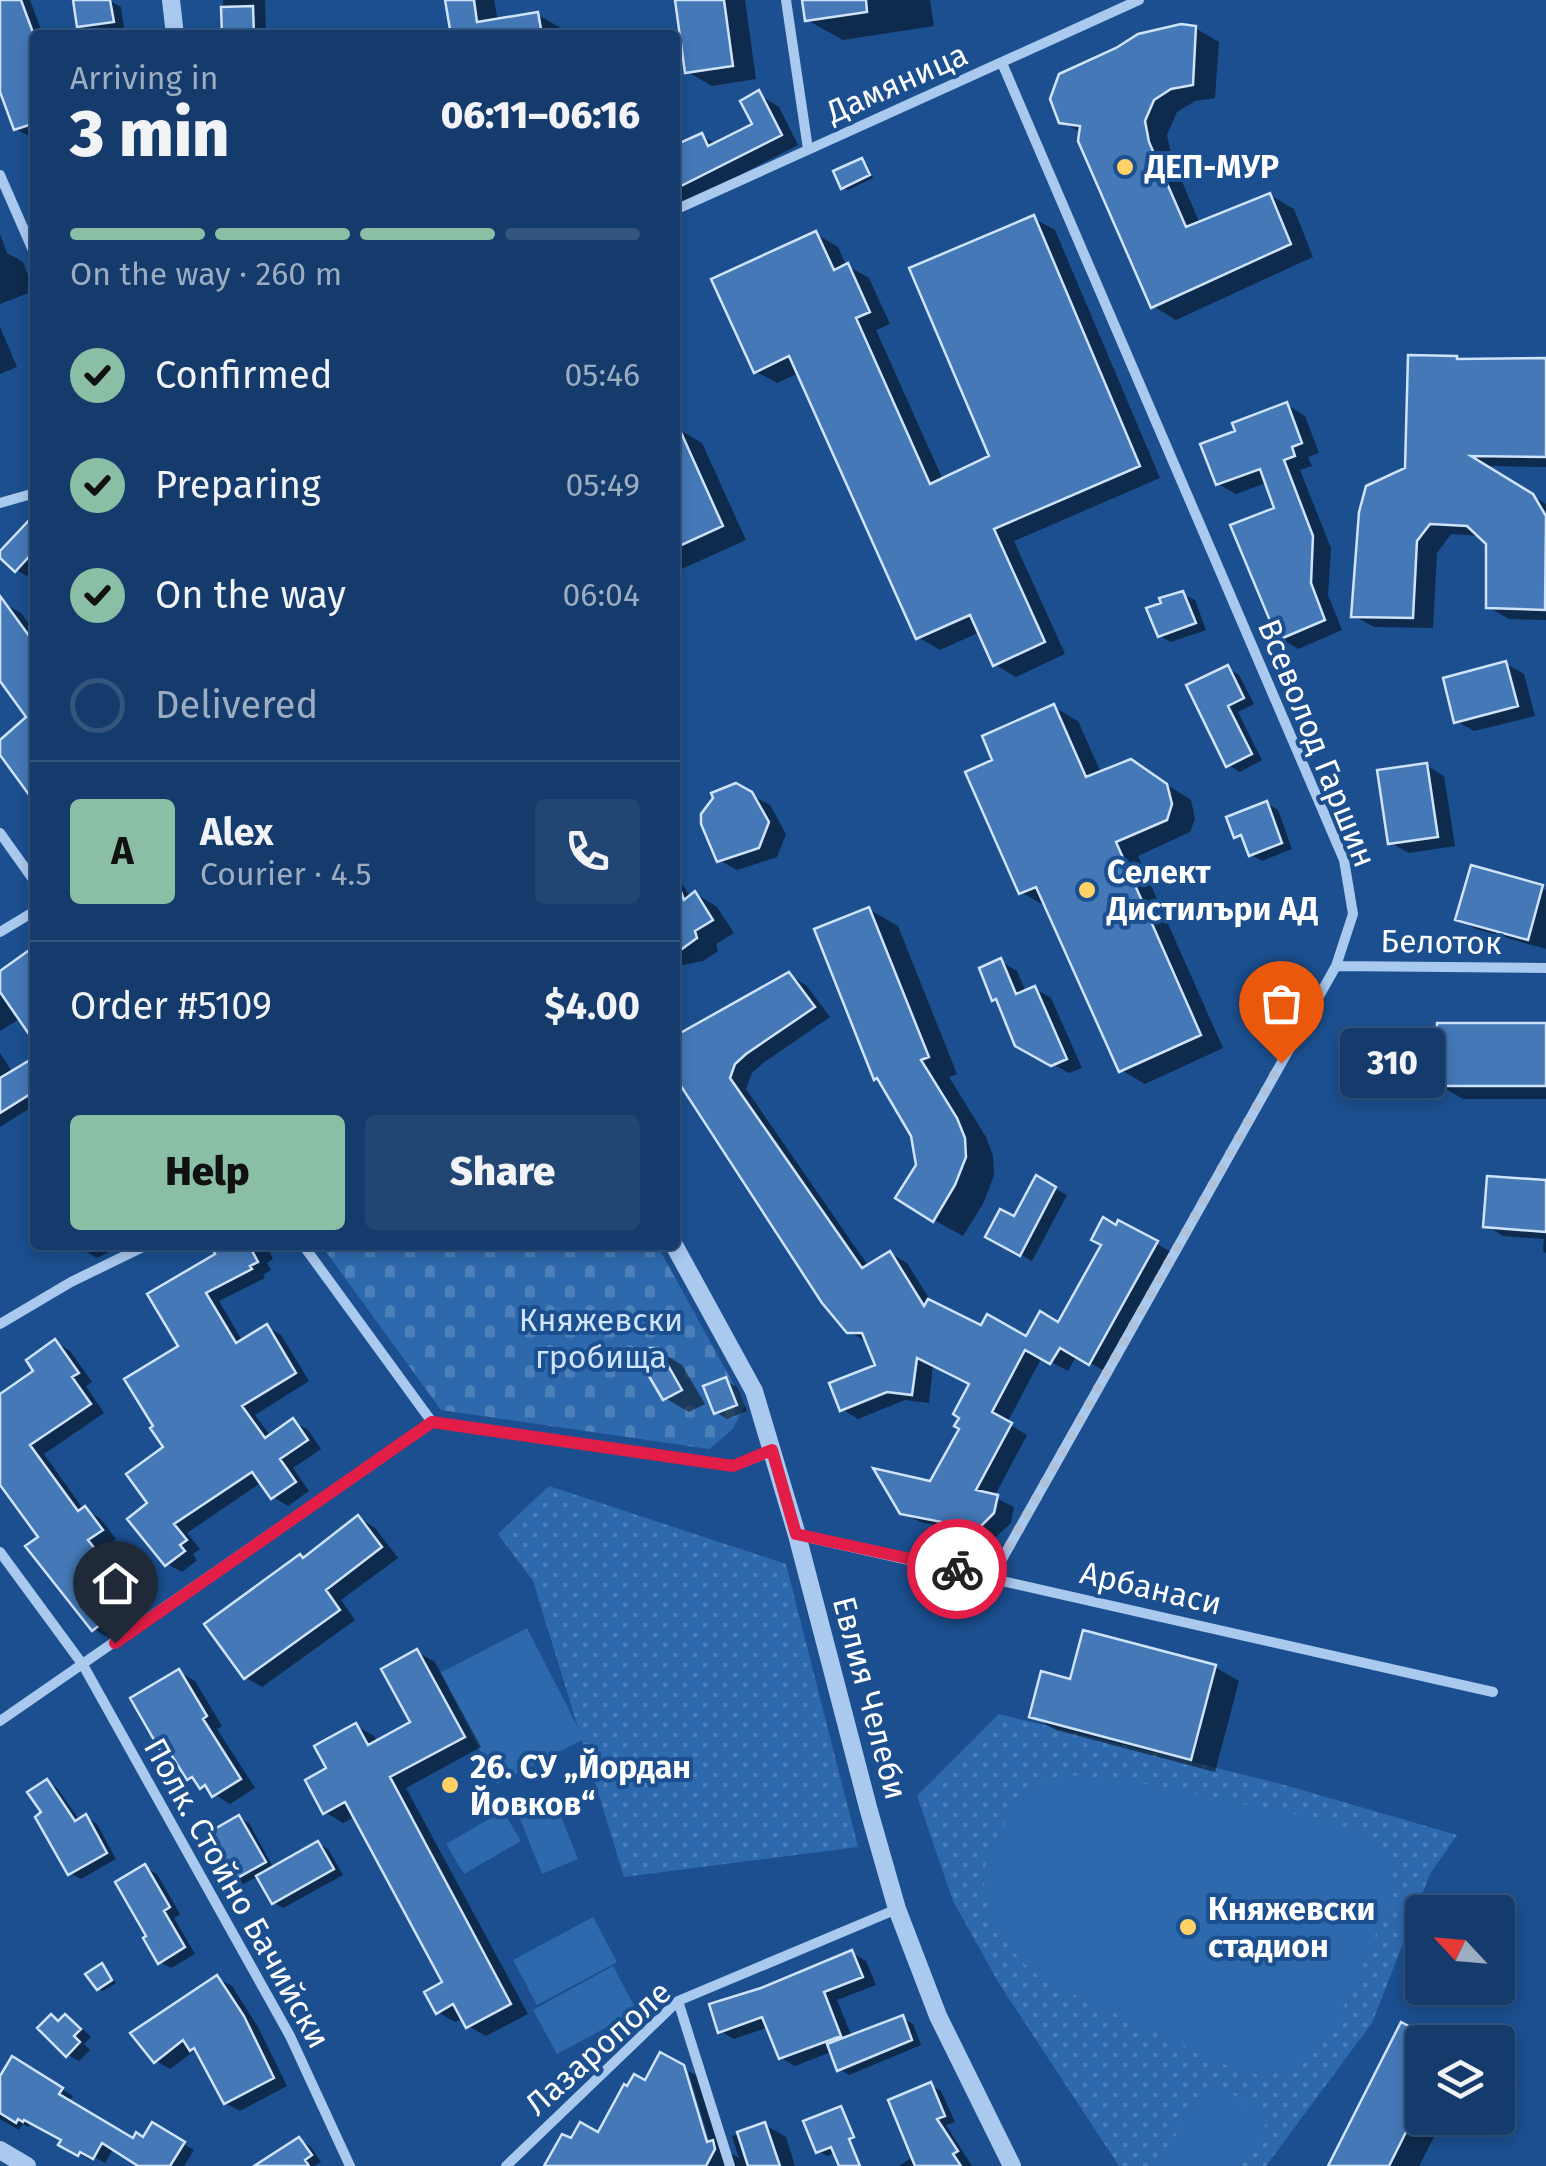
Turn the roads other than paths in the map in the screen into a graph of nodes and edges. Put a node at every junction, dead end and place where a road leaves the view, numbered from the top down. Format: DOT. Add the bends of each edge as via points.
graph roads {
  1 [pos="172,0"];
  2 [pos="786,0"];
  3 [pos="1139,0"];
  4 [pos="175,30"];
  5 [pos="1002,63"];
  6 [pos="808,150"];
  7 [pos="0,175"];
  8 [pos="680,208"];
  9 [pos="30,244"];
  10 [pos="30,494"];
  11 [pos="0,503"];
  12 [pos="0,833"];
  13 [pos="30,875"];
  14 [pos="30,914"];
  15 [pos="0,932"];
  16 [pos="1336,966"];
  17 [pos="1546,968"];
  18 [pos="137,1250"];
  19 [pos="306,1250"];
  20 [pos="677,1250"];
  21 [pos="0,1324"];
  22 [pos="432,1422"];
  23 [pos="772,1450"];
  24 [pos="796,1534"];
  25 [pos="0,1552"];
  26 [pos="992,1577"];
  27 [pos="83,1666"];
  28 [pos="1493,1692"];
  29 [pos="0,1722"];
  30 [pos="897,1909"];
  31 [pos="678,2001"];
  32 [pos="0,2150"];
  33 [pos="27,2166"];
  34 [pos="350,2166"];
  35 [pos="506,2166"];
  36 [pos="730,2166"];
  37 [pos="1012,2166"];
  1 -- 4 [label="street"];
  2 -- 6 [label="street"];
  3 -- 5 [label="street, Дамяница"];
  5 -- 6 [label="street, Дамяница"];
  5 -- 16 [label="street, Всеволод Гаршин" via="1344,860 1353,914"];
  6 -- 8 [label="street, Дамяница"];
  7 -- 9 [label="street"];
  10 -- 11 [label="street"];
  12 -- 13 [label="street"];
  14 -- 15 [label="street"];
  16 -- 17 [label="street, Белоток"];
  16 -- 26 [label="street, Всеволод Гаршин"];
  18 -- 21 [label="street"];
  19 -- 22 [label="street"];
  20 -- 23 [label="street, Евлия Челеби" via="754,1391"];
  22 -- 23 [label="street" via="733,1466"];
  22 -- 27 [label="street"];
  23 -- 24 [label="street, Евлия Челеби"];
  24 -- 26 [label="street, Арбанаси"];
  24 -- 30 [label="street, Евлия Челеби"];
  25 -- 27 [label="street, Полк. Стойно Бачийски"];
  26 -- 28 [label="street, Арбанаси"];
  27 -- 29 [label="street"];
  27 -- 34 [label="street, Полк. Стойно Бачийски" via="290,2036"];
  30 -- 31 [label="street, Лазарополе"];
  30 -- 37 [label="street, Евлия Челеби" via="938,2016"];
  31 -- 35 [label="street, Лазарополе"];
  31 -- 36 [label="street"];
  32 -- 33 [label="street"];
}
